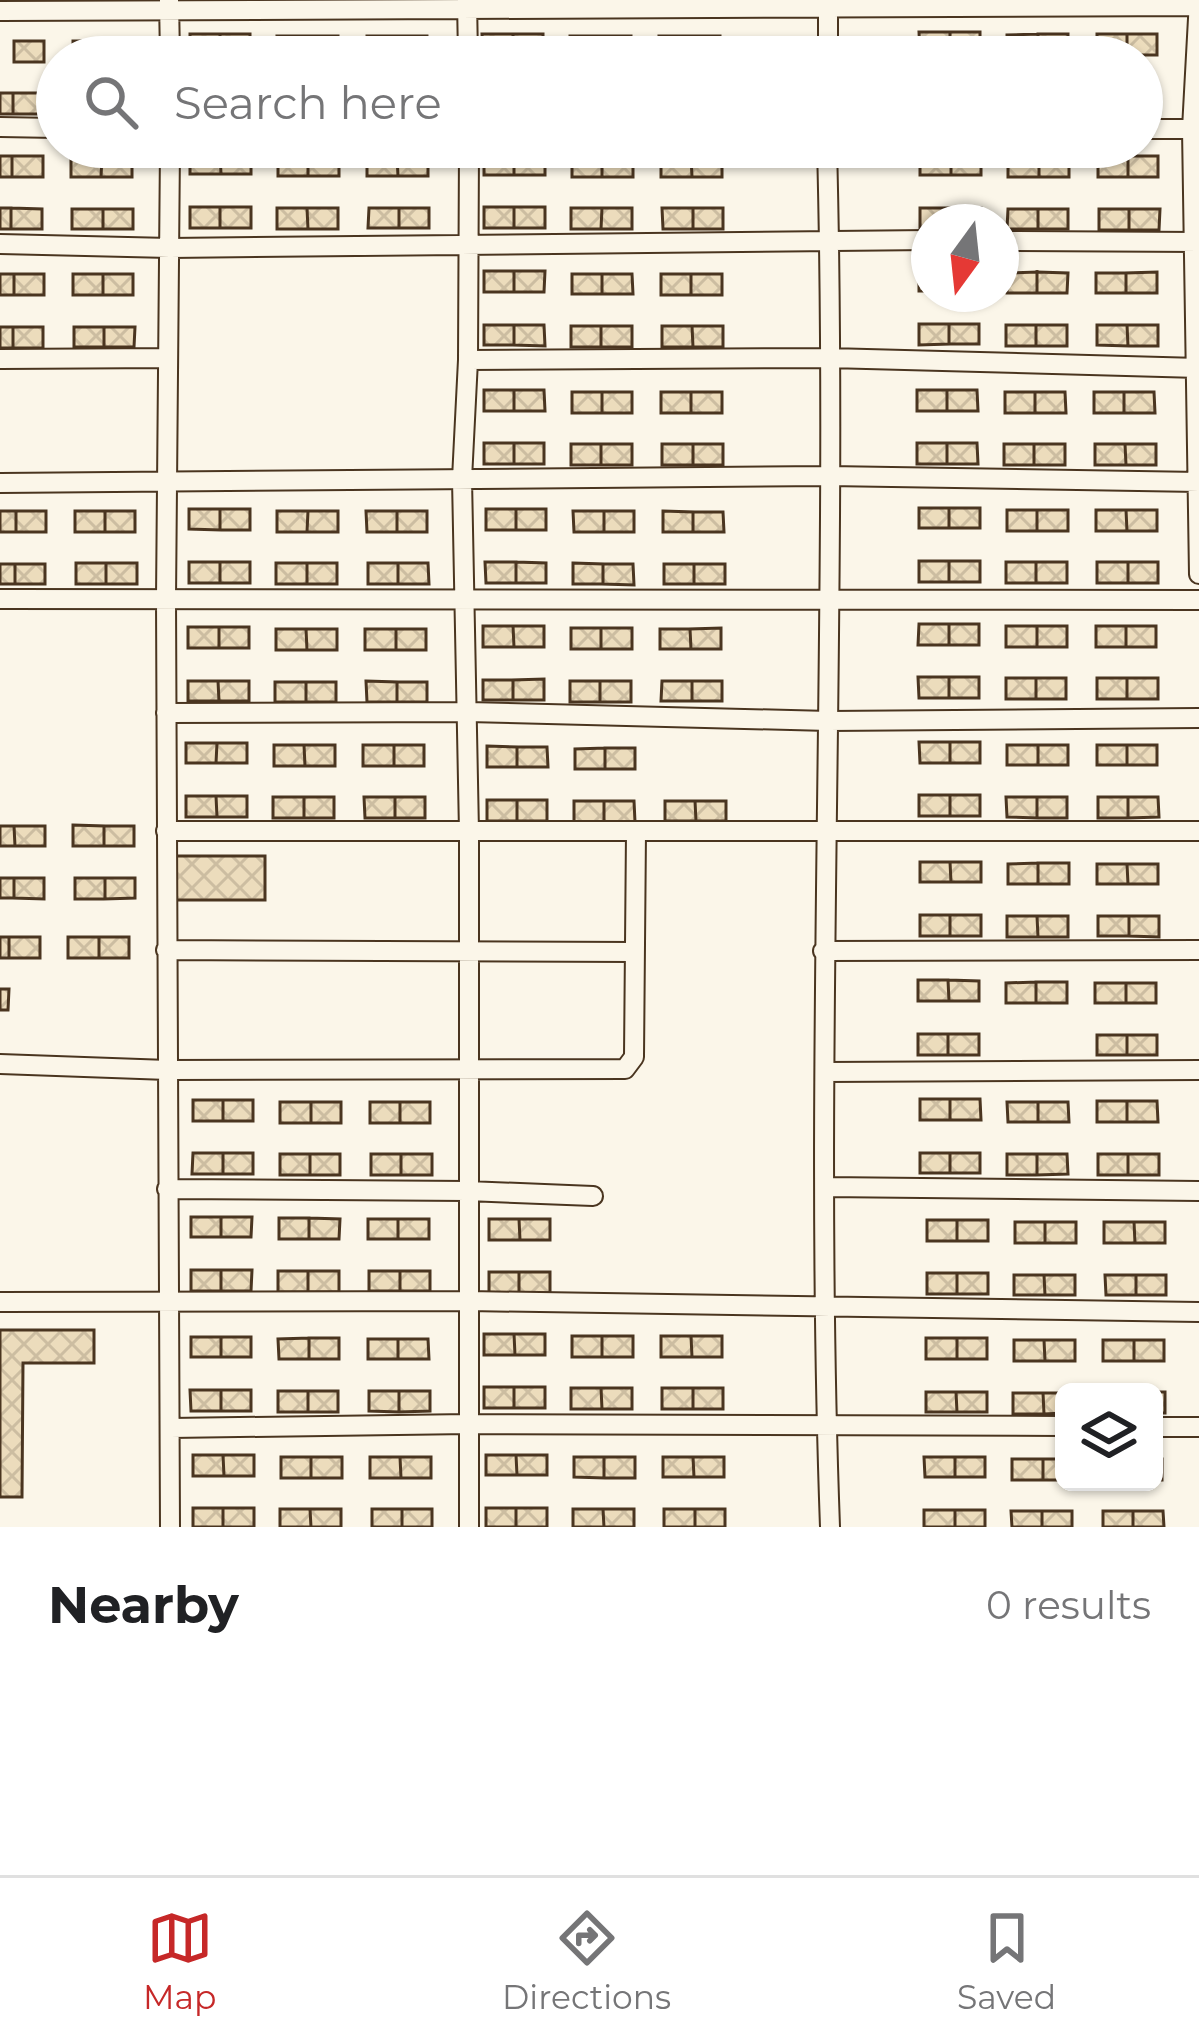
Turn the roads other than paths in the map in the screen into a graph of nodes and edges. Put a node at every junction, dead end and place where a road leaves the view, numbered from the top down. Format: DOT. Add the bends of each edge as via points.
graph roads {
  1 [pos="170,4"];
  2 [pos="467,4"];
  3 [pos="828,4"];
  4 [pos="1199,4"];
  5 [pos="0,10"];
  6 [pos="170,36"];
  7 [pos="468,36"];
  8 [pos="828,36"];
  9 [pos="0,127"];
  10 [pos="36,128"];
  11 [pos="1163,129"];
  12 [pos="1196,129"];
  13 [pos="170,168"];
  14 [pos="469,168"];
  15 [pos="828,168"];
  16 [pos="830,239"];
  17 [pos="911,240"];
  18 [pos="1019,241"];
  19 [pos="1198,242"];
  20 [pos="469,243"];
  21 [pos="0,244"];
  22 [pos="170,248"];
  23 [pos="167,358"];
  24 [pos="829,358"];
  25 [pos="0,359"];
  26 [pos="468,360"];
  27 [pos="1196,368"];
  28 [pos="830,476"];
  29 [pos="462,479"];
  30 [pos="166,482"];
  31 [pos="1198,482"];
  32 [pos="0,483"];
  33 [pos="1199,574"];
  34 [pos="465,598"];
  35 [pos="0,599"];
  36 [pos="166,599"];
  37 [pos="830,599"];
  38 [pos="1199,600"];
  39 [pos="468,712"];
  40 [pos="166,713"];
  41 [pos="1199,718"];
  42 [pos="829,721"];
  43 [pos="166,831"];
  44 [pos="1199,831"];
  45 [pos="470,832"];
  46 [pos="636,832"];
  47 [pos="824,832"];
  48 [pos="1199,949"];
  49 [pos="166,950"];
  50 [pos="824,951"];
  51 [pos="470,952"];
  52 [pos="634,952"];
  53 [pos="0,1064"];
  54 [pos="168,1070"];
  55 [pos="1199,1070"];
  56 [pos="469,1071"];
  57 [pos="825,1072"];
  58 [pos="826,1187"];
  59 [pos="167,1189"];
  60 [pos="467,1190"];
  61 [pos="1199,1191"];
  62 [pos="593,1196"];
  63 [pos="468,1301"];
  64 [pos="0,1302"];
  65 [pos="167,1303"];
  66 [pos="827,1304"];
  67 [pos="1199,1312"];
  68 [pos="469,1424"];
  69 [pos="826,1424"];
  70 [pos="1055,1426"];
  71 [pos="1163,1427"];
  72 [pos="1199,1427"];
  73 [pos="171,1428"];
  74 [pos="170,1527"];
  75 [pos="469,1527"];
  76 [pos="830,1527"];
  1 -- 2 [label="street"];
  1 -- 5 [label="street"];
  1 -- 6 [label="street"];
  2 -- 3 [label="street"];
  2 -- 7 [label="street"];
  3 -- 4 [label="street"];
  3 -- 8 [label="street"];
  4 -- 12 [label="street"];
  9 -- 10 [label="street"];
  11 -- 12 [label="street"];
  12 -- 19 [label="street"];
  13 -- 22 [label="street"];
  14 -- 20 [label="street"];
  15 -- 16 [label="street"];
  16 -- 17 [label="street"];
  16 -- 20 [label="street"];
  16 -- 24 [label="street"];
  18 -- 19 [label="street"];
  19 -- 27 [label="street"];
  20 -- 22 [label="street"];
  20 -- 26 [label="street"];
  21 -- 22 [label="street"];
  22 -- 23 [label="street"];
  23 -- 25 [label="street"];
  23 -- 30 [label="street"];
  24 -- 26 [label="street"];
  24 -- 27 [label="street"];
  24 -- 28 [label="street"];
  26 -- 29 [label="street"];
  27 -- 31 [label="street"];
  28 -- 29 [label="street"];
  28 -- 31 [label="street"];
  28 -- 37 [label="street"];
  29 -- 30 [label="street"];
  29 -- 34 [label="street"];
  30 -- 32 [label="street"];
  30 -- 36 [label="street"];
  31 -- 33 [label="street"];
  34 -- 36 [label="street"];
  34 -- 37 [label="street"];
  34 -- 39 [label="street"];
  35 -- 36 [label="street"];
  36 -- 40 [label="street"];
  37 -- 38 [label="street"];
  37 -- 42 [label="street"];
  39 -- 40 [label="street"];
  39 -- 42 [label="street"];
  39 -- 45 [label="street"];
  40 -- 43 [label="street"];
  41 -- 42 [label="street"];
  42 -- 47 [label="street"];
  43 -- 45 [label="street"];
  43 -- 49 [label="street"];
  44 -- 47 [label="street"];
  45 -- 46 [label="street"];
  45 -- 51 [label="street"];
  46 -- 47 [label="street"];
  46 -- 52 [label="street"];
  47 -- 50 [label="street"];
  48 -- 50 [label="street"];
  49 -- 51 [label="street"];
  49 -- 54 [label="street"];
  50 -- 57 [label="street"];
  51 -- 52 [label="street"];
  51 -- 56 [label="street"];
  52 -- 56 [label="street" via="634,1057 625,1069"];
  53 -- 54 [label="street"];
  54 -- 56 [label="street"];
  54 -- 59 [label="street"];
  55 -- 57 [label="street"];
  56 -- 60 [label="street"];
  57 -- 58 [label="street"];
  58 -- 61 [label="street"];
  58 -- 66 [label="street"];
  59 -- 60 [label="street"];
  59 -- 65 [label="street"];
  60 -- 62 [label="street"];
  60 -- 63 [label="street"];
  63 -- 65 [label="street"];
  63 -- 66 [label="street"];
  63 -- 68 [label="street"];
  64 -- 65 [label="street"];
  65 -- 73 [label="street"];
  66 -- 67 [label="street"];
  66 -- 69 [label="street"];
  68 -- 69 [label="street"];
  68 -- 73 [label="street"];
  68 -- 75 [label="street"];
  69 -- 70 [label="street"];
  69 -- 76 [label="street"];
  71 -- 72 [label="street"];
  73 -- 74 [label="street"];
}
